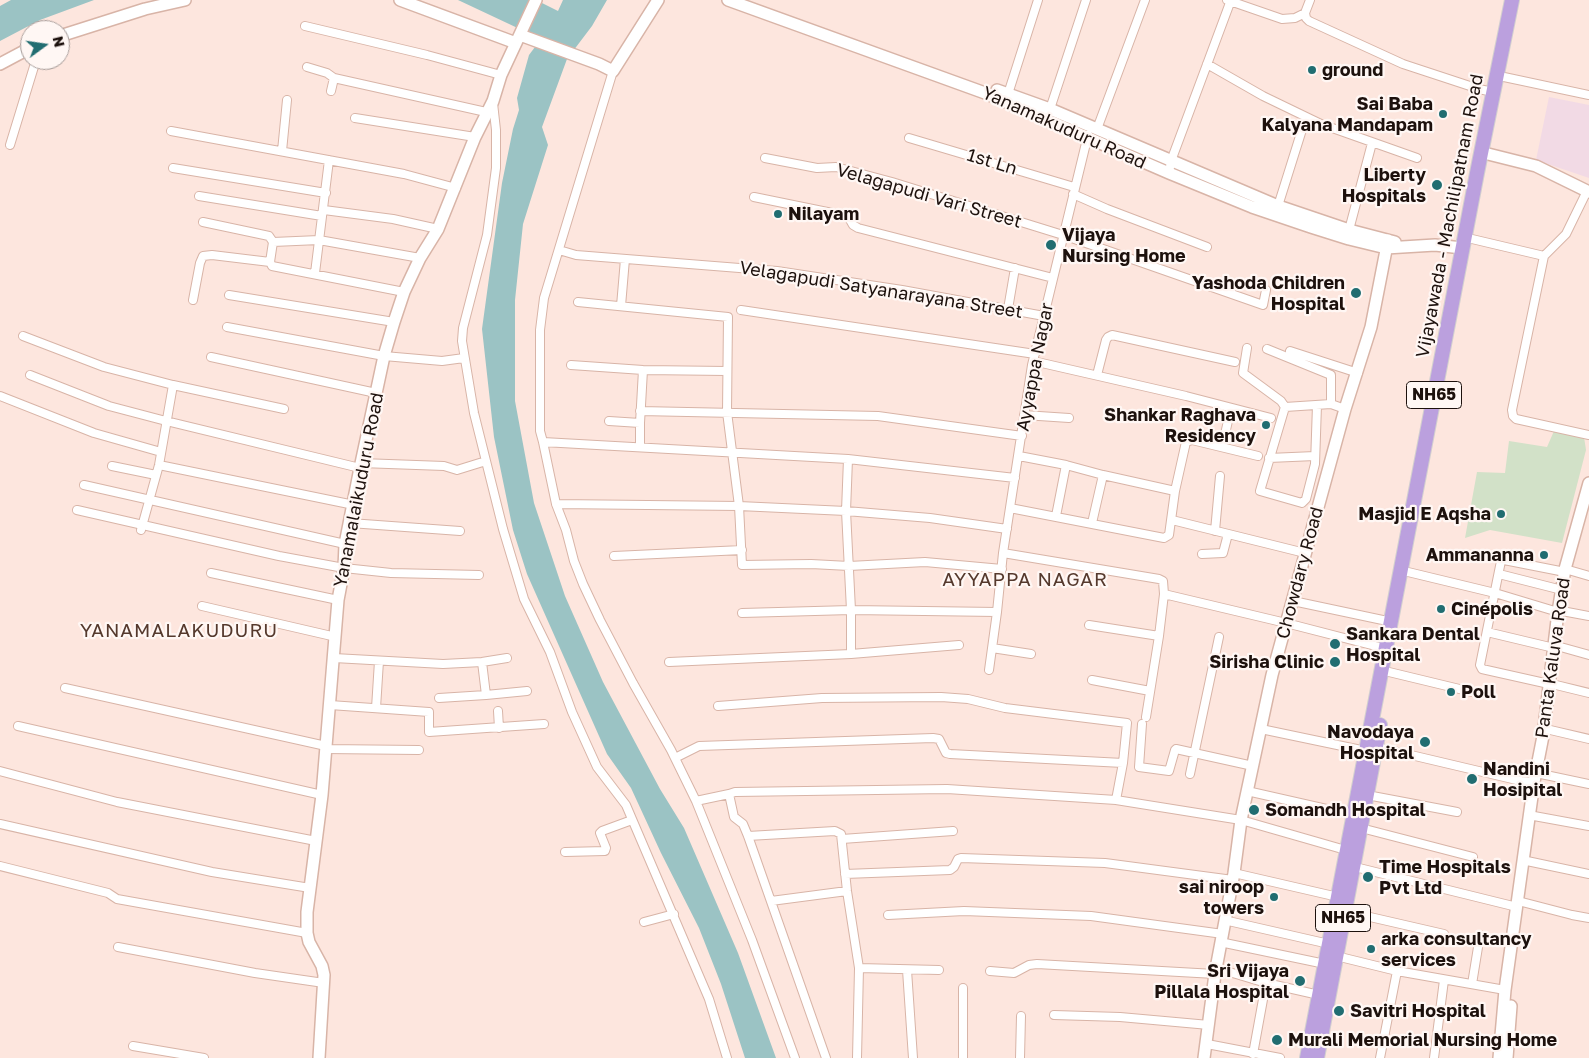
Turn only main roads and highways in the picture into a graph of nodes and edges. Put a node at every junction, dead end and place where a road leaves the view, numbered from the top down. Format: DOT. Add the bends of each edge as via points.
graph roads {
  1 [pos="1516,4"];
  2 [pos="1467,244"];
  3 [pos="1421,486"];
  4 [pos="1371,749"];
  5 [pos="1350,858"];
  6 [pos="1307,1058"];
  7 [pos="1318,1058"];
  1 -- 2 [label="highway, Vijayawada - Machilipatnam Road / NH65" via="1504,77"];
  1 -- 2 [label="highway, Vijayawada - Machilipatnam Road / NH65" via="1494,92"];
  2 -- 3 [label="highway, Vijayawada - Machilipatnam Road / NH65"];
  3 -- 4 [label="highway, Vijayawada - Machilipatnam Road / NH65" via="1389,672"];
  3 -- 4 [label="highway, Vijayawada - Machilipatnam Road / NH65" via="1386,648"];
  4 -- 5 [label="highway, Vijayawada - Machilipatnam Road / NH65" via="1353,815"];
  4 -- 5 [label="highway, Vijayawada - Machilipatnam Road / NH65" via="1361,828"];
  5 -- 6 [label="highway, Vijayawada - Machilipatnam Road / NH65" via="1338,897"];
  5 -- 7 [label="highway, Vijayawada - Machilipatnam Road / NH65"];
}
